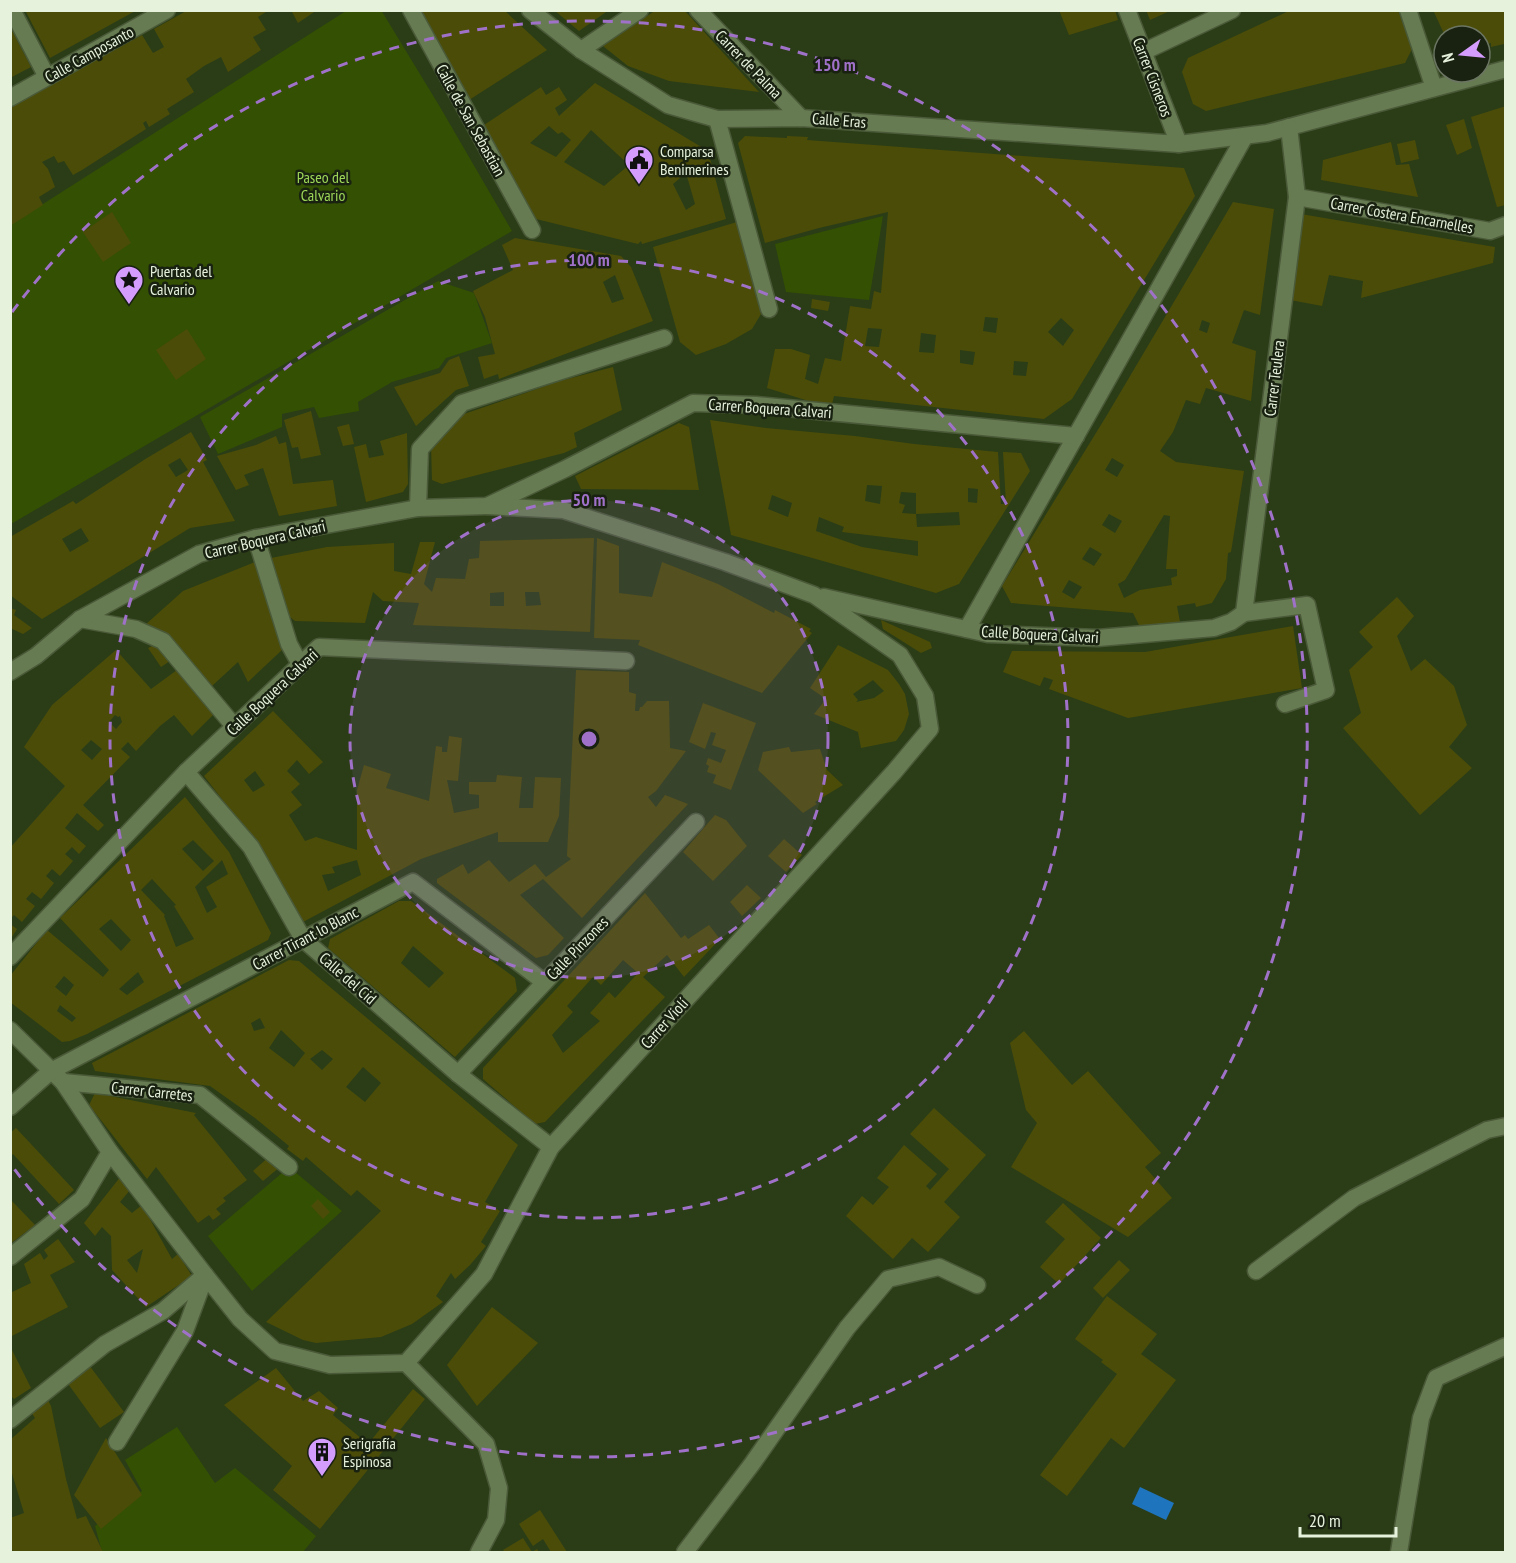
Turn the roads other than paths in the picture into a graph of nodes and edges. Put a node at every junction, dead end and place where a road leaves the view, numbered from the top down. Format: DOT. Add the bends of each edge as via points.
graph roads {
  1 [pos="12,10"];
  2 [pos="167,10"];
  3 [pos="411,10"];
  4 [pos="530,10"];
  5 [pos="640,10"];
  6 [pos="698,10"];
  7 [pos="1127,10"];
  8 [pos="1232,10"];
  9 [pos="1408,10"];
  10 [pos="581,50"];
  11 [pos="1143,52"];
  12 [pos="1506,69"];
  13 [pos="48,77"];
  14 [pos="1434,88"];
  15 [pos="10,98"];
  16 [pos="801,118"];
  17 [pos="717,119"];
  18 [pos="1289,128"];
  19 [pos="1245,136"];
  20 [pos="1179,144"];
  21 [pos="1297,197"];
  22 [pos="1506,225"];
  23 [pos="532,230"];
  24 [pos="769,309"];
  25 [pos="664,338"];
  26 [pos="1076,436"];
  27 [pos="487,506"];
  28 [pos="418,508"];
  29 [pos="256,538"];
  30 [pos="814,595"];
  31 [pos="1238,617"];
  32 [pos="80,619"];
  33 [pos="967,629"];
  34 [pos="36,656"];
  35 [pos="626,661"];
  36 [pos="300,664"];
  37 [pos="10,672"];
  38 [pos="10,686"];
  39 [pos="925,696"];
  40 [pos="1285,704"];
  41 [pos="234,726"];
  42 [pos="186,772"];
  43 [pos="696,822"];
  44 [pos="303,939"];
  45 [pos="10,957"];
  46 [pos="544,982"];
  47 [pos="10,1030"];
  48 [pos="458,1074"];
  49 [pos="57,1077"];
  50 [pos="10,1107"];
  51 [pos="1506,1126"];
  52 [pos="551,1147"];
  53 [pos="110,1152"];
  54 [pos="289,1167"];
  55 [pos="10,1257"];
  56 [pos="1256,1271"];
  57 [pos="205,1275"];
  58 [pos="977,1285"];
  59 [pos="1506,1346"];
  60 [pos="406,1363"];
  61 [pos="10,1420"];
  62 [pos="117,1443"];
  63 [pos="479,1552"];
  64 [pos="685,1552"];
  65 [pos="1399,1552"];
  1 -- 13 [label="street"];
  2 -- 13 [label="street, Calle Camposanto"];
  3 -- 23 [label="street, Calle de San Sebastian"];
  4 -- 10 [label="street, Calle Eras"];
  5 -- 10 [label="street"];
  6 -- 16 [label="street, Carrer de Palma"];
  7 -- 11 [label="street, Carrer Cisneros"];
  8 -- 11 [label="street"];
  9 -- 14 [label="street"];
  10 -- 17 [label="street, Calle Eras" via="668,105"];
  11 -- 20 [label="street, Carrer Cisneros"];
  12 -- 14 [label="street, Calle Eras"];
  13 -- 15 [label="street, Calle Camposanto"];
  14 -- 18 [label="street, Calle Eras"];
  16 -- 17 [label="street, Calle Eras"];
  16 -- 20 [label="street, Calle Eras"];
  17 -- 24 [label="street"];
  18 -- 19 [label="street, Calle Eras"];
  18 -- 21 [label="street, Carrer Teulera"];
  19 -- 20 [label="street, Calle Eras"];
  19 -- 26 [label="street"];
  21 -- 22 [label="street, Carrer Costera Encarnelles" via="1490,231"];
  21 -- 31 [label="street, Carrer Teulera"];
  25 -- 28 [label="street" via="462,403 420,449"];
  26 -- 27 [label="street, Carrer Boquera Calvari" via="756,405 693,403"];
  26 -- 33 [label="street"];
  27 -- 28 [label="street, Carrer Boquera Calvari"];
  27 -- 30 [label="street, Carrer Boquera Calvari" via="563,510"];
  28 -- 29 [label="street, Carrer Boquera Calvari"];
  29 -- 32 [label="street, Carrer Boquera Calvari" via="199,554"];
  29 -- 36 [label="street" via="289,644"];
  30 -- 33 [label="street, Calle Boquera Calvari"];
  30 -- 39 [label="street, Carrer Boquera Calvari" via="900,654"];
  31 -- 33 [label="street, Calle Boquera Calvari" via="1214,628 1098,638 988,634"];
  31 -- 40 [label="street, Calle Boquera Calvari" via="1307,605 1326,690"];
  32 -- 34 [label="street, Carrer Boquera Calvari"];
  32 -- 41 [label="street" via="136,628 163,641"];
  34 -- 37 [label="street"];
  34 -- 38 [label="street"];
  35 -- 36 [label="street, Calle Boquera Calvari" via="319,647"];
  36 -- 41 [label="street, Calle Boquera Calvari"];
  39 -- 52 [label="street, Carrer Violí" via="930,729"];
  41 -- 42 [label="street, Calle Boquera Calvari"];
  42 -- 44 [label="street, Calle del Cid" via="251,847"];
  42 -- 45 [label="street, Calle Boquera Calvari"];
  43 -- 46 [label="street, Calle Pinzones"];
  44 -- 46 [label="street, Carrer Tirant lo Blanc" via="413,882"];
  44 -- 48 [label="street, Calle del Cid"];
  44 -- 49 [label="street, Carrer Tirant lo Blanc"];
  46 -- 48 [label="street, Calle Pinzones"];
  47 -- 49 [label="street"];
  48 -- 52 [label="street, Calle del Cid"];
  49 -- 50 [label="street"];
  49 -- 53 [label="street"];
  49 -- 54 [label="street, Carrer Carretes" via="200,1095"];
  51 -- 56 [label="street" via="1487,1130 1354,1198"];
  52 -- 60 [label="street, Carrer Violí" via="483,1274"];
  53 -- 55 [label="street" via="82,1199"];
  53 -- 57 [label="street"];
  57 -- 60 [label="street" via="240,1319 275,1351 330,1365"];
  57 -- 61 [label="street" via="163,1311 105,1344"];
  57 -- 62 [label="street" via="185,1331"];
  58 -- 64 [label="street" via="939,1267 888,1278 847,1328"];
  59 -- 65 [label="street" via="1436,1378 1421,1418"];
  60 -- 63 [label="street" via="486,1444 499,1488 496,1520"];
}
